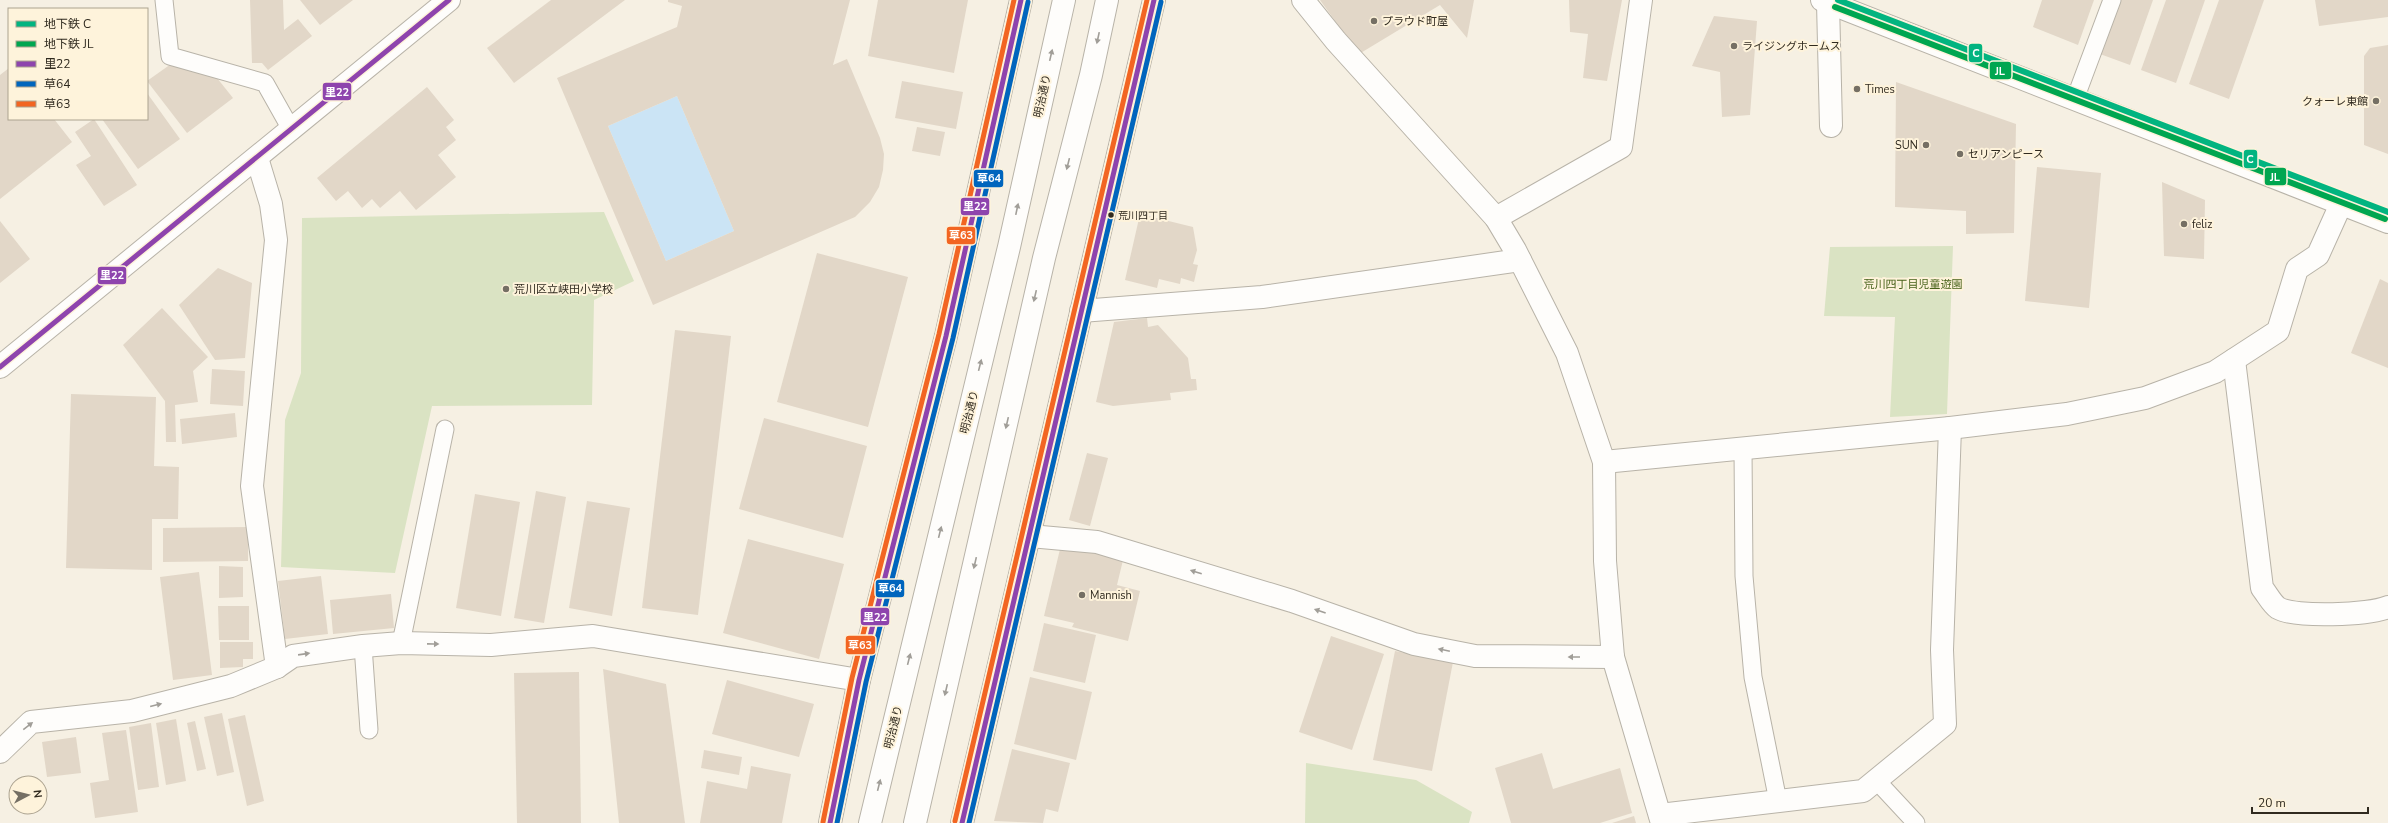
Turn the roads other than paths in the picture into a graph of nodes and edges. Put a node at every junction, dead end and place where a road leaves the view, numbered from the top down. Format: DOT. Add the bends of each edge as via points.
graph roads {
  1 [pos="164,0"];
  2 [pos="449,0"];
  3 [pos="1021,0"];
  4 [pos="1064,0"];
  5 [pos="1107,0"];
  6 [pos="1154,0"];
  7 [pos="1303,0"];
  8 [pos="1641,0"];
  9 [pos="2112,0"];
  10 [pos="1825,1"];
  11 [pos="2075,99"];
  12 [pos="1831,126"];
  13 [pos="292,131"];
  14 [pos="257,158"];
  15 [pos="2341,204"];
  16 [pos="1496,218"];
  17 [pos="2388,222"];
  18 [pos="1520,260"];
  19 [pos="1081,311"];
  20 [pos="2234,360"];
  21 [pos="0,367"];
  22 [pos="1950,428"];
  23 [pos="445,429"];
  24 [pos="1743,449"];
  25 [pos="1604,462"];
  26 [pos="1030,536"];
  27 [pos="2388,607"];
  28 [pos="401,643"];
  29 [pos="363,646"];
  30 [pos="1613,657"];
  31 [pos="277,667"];
  32 [pos="859,680"];
  33 [pos="369,730"];
  34 [pos="0,752"];
  35 [pos="1876,780"];
  36 [pos="1778,801"];
  37 [pos="1661,819"];
  38 [pos="830,823"];
  39 [pos="870,823"];
  40 [pos="915,823"];
  41 [pos="962,823"];
  42 [pos="1916,823"];
  1 -- 13 [label="lane" via="170,56 265,83"];
  2 -- 13 [label="street"];
  3 -- 32 [label="street" via="946,336"];
  39 -- 4 [label="street, 明治通り, one-way" via="1009,247"];
  5 -- 40 [label="street, one-way" via="1091,75 1044,258"];
  6 -- 19 [label="street"];
  7 -- 16 [label="street" via="1336,41"];
  8 -- 16 [label="street" via="1621,147"];
  9 -- 11 [label="lane"];
  10 -- 11 [label="street"];
  10 -- 12 [label="street"];
  11 -- 15 [label="street"];
  13 -- 14 [label="street"];
  14 -- 21 [label="street"];
  14 -- 31 [label="street" via="271,204 276,240 252,486"];
  15 -- 17 [label="street"];
  15 -- 20 [label="street" via="2318,255 2297,269 2278,331"];
  16 -- 18 [label="street"];
  18 -- 19 [label="street" via="1262,297"];
  18 -- 25 [label="street" via="1567,352"];
  19 -- 26 [label="street"];
  20 -- 22 [label="street" via="2215,372 2145,398 2066,414"];
  20 -- 27 [label="street" via="2262,588 2277,608 2295,614 2351,614"];
  22 -- 24 [label="street"];
  22 -- 35 [label="street" via="1942,650 1945,724"];
  23 -- 28 [label="lane"];
  24 -- 25 [label="street"];
  24 -- 36 [label="lane" via="1744,576 1753,677"];
  25 -- 30 [label="street" via="1605,561"];
  30 -- 26 [label="street, one-way" via="1475,656 1452,652 1414,644 1292,601 1097,542"];
  26 -- 41 [label="street"];
  28 -- 29 [label="street"];
  28 -- 32 [label="street, one-way" via="491,644 593,636"];
  31 -- 29 [label="street, one-way" via="293,656"];
  29 -- 33 [label="lane"];
  30 -- 37 [label="street"];
  34 -- 31 [label="street, one-way" via="32,722 132,711 231,686"];
  32 -- 38 [label="street"];
  35 -- 36 [label="street" via="1863,791"];
  35 -- 42 [label="lane"];
  36 -- 37 [label="street"];
}
